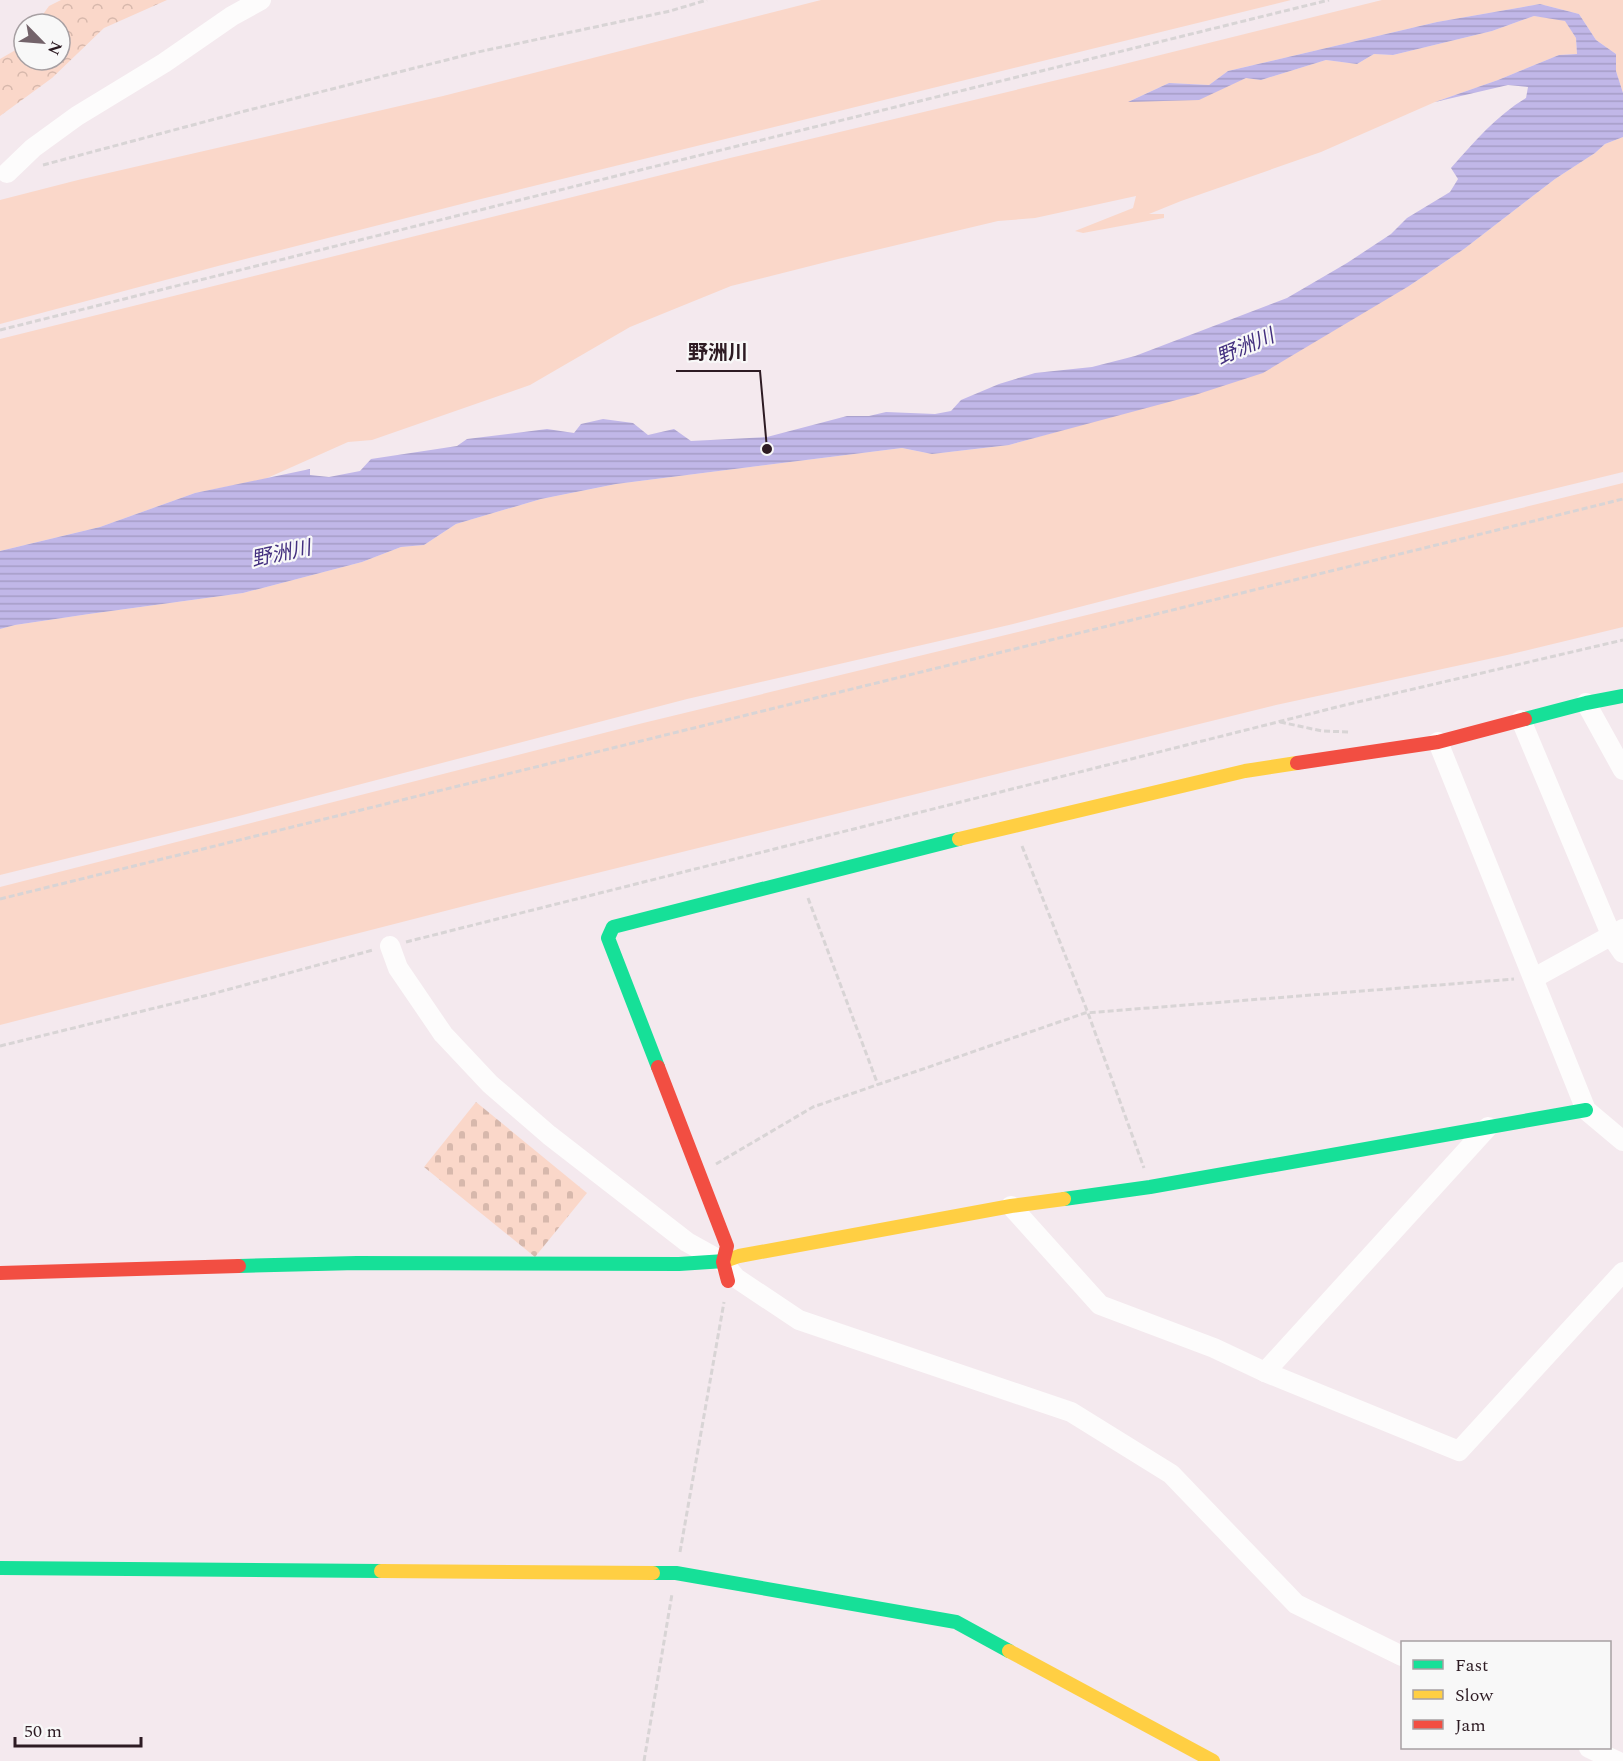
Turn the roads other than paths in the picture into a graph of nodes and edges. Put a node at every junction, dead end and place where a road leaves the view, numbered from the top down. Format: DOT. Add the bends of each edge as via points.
graph roads {
  1 [pos="261,0"];
  2 [pos="7,173"];
  3 [pos="1623,696"];
  4 [pos="1586,703"];
  5 [pos="1521,720"];
  6 [pos="1438,742"];
  7 [pos="1623,770"];
  8 [pos="1618,933"];
  9 [pos="390,946"];
  10 [pos="1623,953"];
  11 [pos="1534,978"];
  12 [pos="1586,1110"];
  13 [pos="1488,1127"];
  14 [pos="1623,1141"];
  15 [pos="1011,1206"];
  16 [pos="725,1272"];
  17 [pos="1623,1272"];
  18 [pos="0,1273"];
  19 [pos="1265,1372"];
  20 [pos="0,1568"];
  21 [pos="1401,1656"];
  22 [pos="1591,1749"];
  23 [pos="1213,1761"];
  24 [pos="1617,1761"];
  1 -- 2 [label="street" via="77,116"];
  3 -- 4 [label="street"];
  4 -- 5 [label="street"];
  4 -- 7 [label="street"];
  5 -- 6 [label="street"];
  5 -- 8 [label="street"];
  6 -- 11 [label="street"];
  6 -- 16 [label="street" via="1245,771 613,927 608,938 727,1246"];
  8 -- 10 [label="street"];
  8 -- 11 [label="street"];
  9 -- 16 [label="street" via="398,968 443,1034 490,1084"];
  11 -- 12 [label="street"];
  12 -- 13 [label="street"];
  12 -- 14 [label="street"];
  13 -- 15 [label="street" via="1150,1187"];
  13 -- 19 [label="street"];
  15 -- 16 [label="street" via="739,1256"];
  15 -- 19 [label="street" via="1100,1305 1214,1348"];
  16 -- 18 [label="street" via="679,1264 357,1263"];
  16 -- 21 [label="street" via="799,1320 1071,1412 1171,1474 1296,1604"];
  17 -- 19 [label="street" via="1459,1451"];
  20 -- 23 [label="street" via="676,1573 956,1622"];
  22 -- 24 [label="street"];
}
